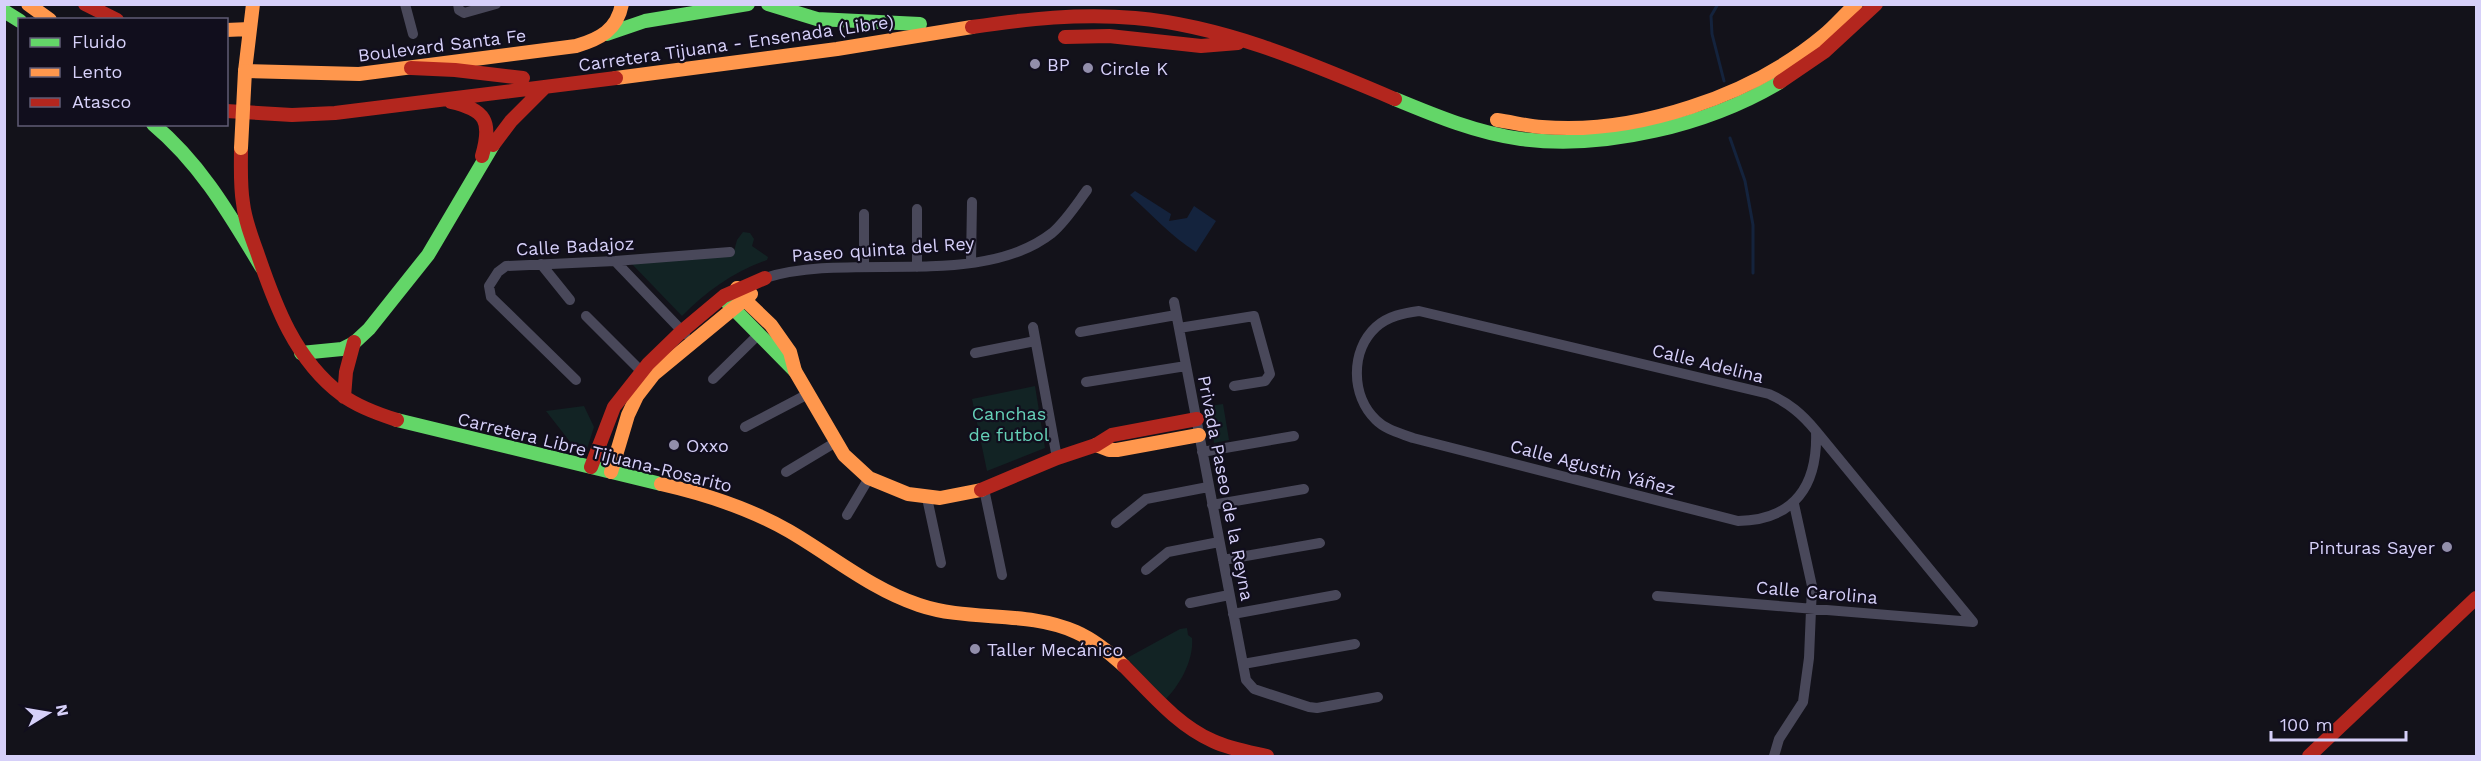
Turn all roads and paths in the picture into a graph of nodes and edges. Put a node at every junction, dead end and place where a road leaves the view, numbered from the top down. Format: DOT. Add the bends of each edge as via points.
graph roads {
  1 [pos="28,4"];
  2 [pos="86,4"];
  3 [pos="253,4"];
  4 [pos="405,4"];
  5 [pos="496,4"];
  6 [pos="622,4"];
  7 [pos="748,4"];
  8 [pos="768,4"];
  9 [pos="1856,4"];
  10 [pos="1876,4"];
  11 [pos="459,8"];
  12 [pos="4,11"];
  13 [pos="47,18"];
  14 [pos="113,18"];
  15 [pos="18,20"];
  16 [pos="921,24"];
  17 [pos="250,29"];
  18 [pos="228,30"];
  19 [pos="413,34"];
  20 [pos="607,34"];
  21 [pos="1065,37"];
  22 [pos="1246,42"];
  23 [pos="411,68"];
  24 [pos="245,70"];
  25 [pos="523,78"];
  26 [pos="545,87"];
  27 [pos="228,98"];
  28 [pos="439,100"];
  29 [pos="228,111"];
  30 [pos="156,126"];
  31 [pos="476,172"];
  32 [pos="1087,190"];
  33 [pos="972,202"];
  34 [pos="917,209"];
  35 [pos="864,214"];
  36 [pos="730,252"];
  37 [pos="615,261"];
  38 [pos="972,262"];
  39 [pos="541,264"];
  40 [pos="864,267"];
  41 [pos="917,267"];
  42 [pos="262,268"];
  43 [pos="765,278"];
  44 [pos="737,288"];
  45 [pos="723,297"];
  46 [pos="570,300"];
  47 [pos="746,301"];
  48 [pos="1174,302"];
  49 [pos="732,309"];
  50 [pos="1176,315"];
  51 [pos="586,316"];
  52 [pos="1033,327"];
  53 [pos="1179,328"];
  54 [pos="1080,332"];
  55 [pos="759,334"];
  56 [pos="687,336"];
  57 [pos="1035,341"];
  58 [pos="354,342"];
  59 [pos="301,353"];
  60 [pos="975,353"];
  61 [pos="1359,357"];
  62 [pos="1186,366"];
  63 [pos="795,371"];
  64 [pos="642,372"];
  65 [pos="713,379"];
  66 [pos="576,380"];
  67 [pos="1086,382"];
  68 [pos="1234,386"];
  69 [pos="631,393"];
  70 [pos="808,394"];
  71 [pos="344,397"];
  72 [pos="1197,419"];
  73 [pos="745,428"];
  74 [pos="1816,430"];
  75 [pos="1199,435"];
  76 [pos="1294,436"];
  77 [pos="836,442"];
  78 [pos="1096,446"];
  79 [pos="1202,452"];
  80 [pos="1058,458"];
  81 [pos="591,467"];
  82 [pos="611,471"];
  83 [pos="786,472"];
  84 [pos="869,478"];
  85 [pos="1208,487"];
  86 [pos="984,489"];
  87 [pos="1304,489"];
  88 [pos="927,498"];
  89 [pos="1794,504"];
  90 [pos="1212,505"];
  91 [pos="847,515"];
  92 [pos="1116,523"];
  93 [pos="1219,542"];
  94 [pos="1320,543"];
  95 [pos="1223,560"];
  96 [pos="941,563"];
  97 [pos="1146,570"];
  98 [pos="1002,575"];
  99 [pos="1229,595"];
  100 [pos="1336,595"];
  101 [pos="1657,596"];
  102 [pos="2476,598"];
  103 [pos="1190,603"];
  104 [pos="1812,608"];
  105 [pos="1233,614"];
  106 [pos="1973,622"];
  107 [pos="1355,644"];
  108 [pos="1243,664"];
  109 [pos="1378,697"];
  110 [pos="1267,756"];
  111 [pos="1774,756"];
  112 [pos="2309,756"];
  1 -- 13 [label="main road"];
  2 -- 14 [label="main road"];
  3 -- 17 [label="main road, Carretera Libre Tijuana-Rosarito"];
  4 -- 19 [label="street"];
  5 -- 11 [label="street"];
  6 -- 20 [label="main road" via="617,22"];
  7 -- 20 [label="main road, Boulevard Santa Fe" via="645,21"];
  8 -- 16 [label="main road" via="817,20"];
  9 -- 16 [label="main road, Carretera Tijuana - Ensenada (Libre)" via="1802,52 1737,90 1647,118 1568,128 1506,123 1459,111 1238,27 1165,10 1065,6"];
  10 -- 22 [label="main road, Carretera Tijuana - Ensenada (Libre)" via="1811,64 1751,99 1676,127 1582,141 1532,140 1468,127"];
  12 -- 15 [label="main road"];
  16 -- 25 [label="main road, Carretera Tijuana - Ensenada (Libre)"];
  17 -- 18 [label="main road"];
  17 -- 24 [label="main road, Carretera Libre Tijuana-Rosarito"];
  20 -- 23 [label="main road, Boulevard Santa Fe" via="576,46"];
  21 -- 22 [label="main road" via="1109,36 1212,46"];
  22 -- 26 [label="main road, Carretera Tijuana - Ensenada (Libre)" via="1169,22 1068,17"];
  23 -- 24 [label="main road, Boulevard Santa Fe" via="359,74"];
  23 -- 25 [label="main road"];
  24 -- 42 [label="main road, Carretera Libre Tijuana-Rosarito, bridge" via="242,197"];
  25 -- 27 [label="main road, Carretera Tijuana - Ensenada (Libre)" via="322,102 292,104"];
  26 -- 28 [label="main road, Carretera Tijuana - Ensenada (Libre)"];
  26 -- 31 [label="main road" via="508,125"];
  28 -- 29 [label="main road, Carretera Tijuana - Ensenada (Libre)" via="292,115"];
  28 -- 31 [label="main road" via="470,106 483,115 488,139"];
  30 -- 42 [label="main road" via="197,166"];
  31 -- 58 [label="main road" via="429,255"];
  32 -- 38 [label="street, Paseo quinta del Rey" via="1064,221 1039,241"];
  33 -- 38 [label="street"];
  34 -- 41 [label="street"];
  35 -- 40 [label="street"];
  36 -- 37 [label="street, Calle Badajoz"];
  37 -- 39 [label="street, Calle Badajoz"];
  37 -- 56 [label="street"];
  38 -- 41 [label="street, Paseo quinta del Rey"];
  39 -- 46 [label="street"];
  39 -- 66 [label="street, Calle Badajoz" via="506,267 491,280 489,291 495,303"];
  40 -- 41 [label="street, Paseo quinta del Rey"];
  40 -- 43 [label="street, Paseo quinta del Rey" via="788,271"];
  42 -- 59 [label="main road, Carretera Libre Tijuana-Rosarito" via="286,330"];
  43 -- 44 [label="main road"];
  43 -- 47 [label="main road"];
  44 -- 45 [label="main road"];
  44 -- 47 [label="main road"];
  45 -- 49 [label="main road"];
  45 -- 56 [label="main road"];
  47 -- 49 [label="main road"];
  47 -- 63 [label="main road" via="771,325 790,352"];
  48 -- 50 [label="street, Privada Paseo de la Reyna"];
  49 -- 55 [label="main road"];
  49 -- 56 [label="main road"];
  50 -- 53 [label="street, Privada Paseo de la Reyna"];
  50 -- 54 [label="street"];
  51 -- 64 [label="street"];
  52 -- 57 [label="street"];
  53 -- 62 [label="street, Privada Paseo de la Reyna"];
  53 -- 68 [label="street" via="1254,316 1270,374 1264,381"];
  55 -- 63 [label="main road"];
  55 -- 65 [label="street"];
  56 -- 64 [label="main road"];
  56 -- 69 [label="main road" via="654,374"];
  57 -- 60 [label="street"];
  57 -- 80 [label="street"];
  58 -- 59 [label="main road" via="327,352"];
  58 -- 71 [label="main road"];
  59 -- 71 [label="main road, Carretera Libre Tijuana-Rosarito"];
  61 -- 74 [label="street, Calle Adelina" via="1366,338 1388,319 1404,313 1432,312 1769,394 1798,411"];
  61 -- 89 [label="street, Calle Agustin Yáñez" via="1356,378 1368,411 1377,422 1413,438 1738,521 1765,518"];
  62 -- 67 [label="street"];
  62 -- 72 [label="street, Privada Paseo de la Reyna"];
  63 -- 70 [label="main road"];
  64 -- 69 [label="main road"];
  69 -- 81 [label="main road" via="615,405"];
  69 -- 82 [label="main road"];
  70 -- 73 [label="street"];
  70 -- 77 [label="main road"];
  71 -- 81 [label="main road, Carretera Libre Tijuana-Rosarito" via="415,426"];
  72 -- 75 [label="street, Privada Paseo de la Reyna"];
  72 -- 78 [label="main road" via="1112,435"];
  74 -- 89 [label="street" via="1813,464"];
  74 -- 106 [label="street, Calle Adelina"];
  75 -- 78 [label="main road" via="1117,450"];
  75 -- 79 [label="street, Privada Paseo de la Reyna"];
  76 -- 79 [label="street"];
  77 -- 83 [label="street"];
  77 -- 84 [label="main road"];
  78 -- 80 [label="main road"];
  79 -- 85 [label="street, Privada Paseo de la Reyna"];
  80 -- 86 [label="main road"];
  81 -- 82 [label="main road, Carretera Libre Tijuana-Rosarito"];
  82 -- 110 [label="main road, Carretera Libre Tijuana-Rosarito" via="747,509 879,587 920,606 978,617 1039,622 1073,631 1109,651 1195,732 1235,749"];
  84 -- 88 [label="main road"];
  84 -- 91 [label="street"];
  85 -- 90 [label="street, Privada Paseo de la Reyna"];
  85 -- 92 [label="street" via="1146,499"];
  86 -- 88 [label="main road"];
  86 -- 98 [label="street"];
  87 -- 90 [label="street"];
  88 -- 96 [label="street"];
  89 -- 104 [label="street" via="1812,586"];
  90 -- 93 [label="street, Privada Paseo de la Reyna"];
  93 -- 95 [label="street, Privada Paseo de la Reyna"];
  93 -- 97 [label="street" via="1168,552"];
  94 -- 95 [label="street"];
  95 -- 99 [label="street, Privada Paseo de la Reyna"];
  99 -- 103 [label="street"];
  99 -- 105 [label="street, Privada Paseo de la Reyna"];
  100 -- 105 [label="street"];
  101 -- 104 [label="street, Calle Carolina"];
  102 -- 112 [label="main road"];
  104 -- 106 [label="street, Calle Carolina"];
  104 -- 111 [label="street" via="1803,702 1779,739"];
  105 -- 108 [label="street, Privada Paseo de la Reyna"];
  107 -- 108 [label="street"];
  108 -- 109 [label="street, Privada Paseo de la Reyna" via="1246,680 1254,689 1309,707"];
}
